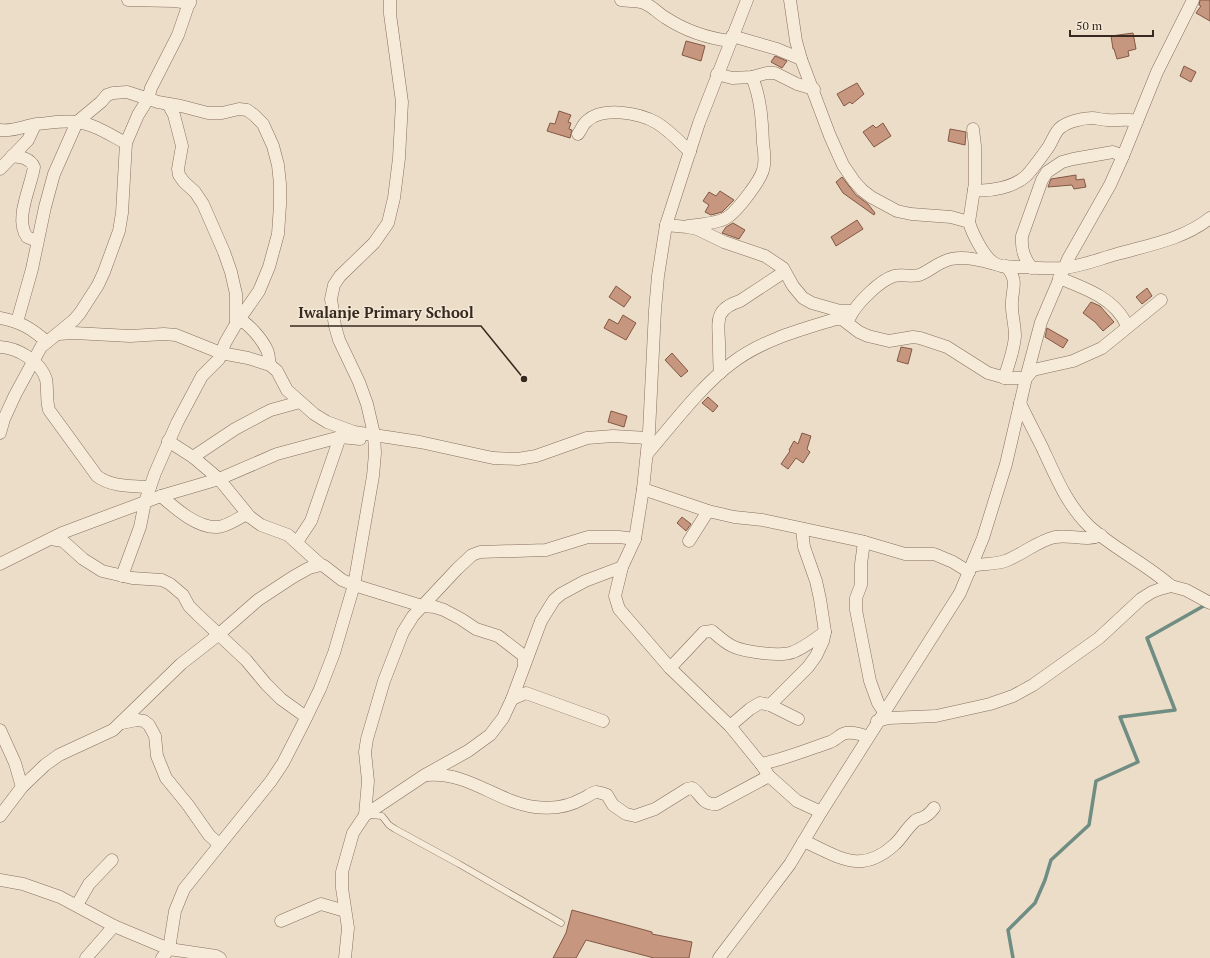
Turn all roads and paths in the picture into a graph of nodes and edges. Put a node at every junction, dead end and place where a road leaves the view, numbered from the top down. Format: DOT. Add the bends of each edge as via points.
graph roads {
  1 [pos="128,0"];
  2 [pos="390,0"];
  3 [pos="621,0"];
  4 [pos="747,0"];
  5 [pos="790,0"];
  6 [pos="1193,0"];
  7 [pos="190,2"];
  8 [pos="731,39"];
  9 [pos="801,59"];
  10 [pos="716,74"];
  11 [pos="752,77"];
  12 [pos="814,89"];
  13 [pos="148,99"];
  14 [pos="168,104"];
  15 [pos="1137,121"];
  16 [pos="78,122"];
  17 [pos="35,125"];
  18 [pos="973,129"];
  19 [pos="2,134"];
  20 [pos="578,134"];
  21 [pos="126,143"];
  22 [pos="690,152"];
  23 [pos="12,156"];
  24 [pos="1123,156"];
  25 [pos="0,170"];
  26 [pos="974,190"];
  27 [pos="1210,218"];
  28 [pos="969,222"];
  29 [pos="666,225"];
  30 [pos="686,227"];
  31 [pos="37,241"];
  32 [pos="1000,265"];
  33 [pos="1032,268"];
  34 [pos="784,272"];
  35 [pos="1061,273"];
  36 [pos="1161,300"];
  37 [pos="850,317"];
  38 [pos="0,318"];
  39 [pos="18,322"];
  40 [pos="236,324"];
  41 [pos="1127,326"];
  42 [pos="58,334"];
  43 [pos="47,342"];
  44 [pos="0,347"];
  45 [pos="221,353"];
  46 [pos="34,361"];
  47 [pos="270,366"];
  48 [pos="720,373"];
  49 [pos="1004,378"];
  50 [pos="1026,378"];
  51 [pos="300,402"];
  52 [pos="1020,403"];
  53 [pos="0,433"];
  54 [pos="340,437"];
  55 [pos="374,438"];
  56 [pos="648,438"];
  57 [pos="168,441"];
  58 [pos="647,454"];
  59 [pos="193,457"];
  60 [pos="219,479"];
  61 [pos="150,487"];
  62 [pos="643,489"];
  63 [pos="161,496"];
  64 [pos="145,502"];
  65 [pos="708,511"];
  66 [pos="250,517"];
  67 [pos="802,529"];
  68 [pos="1101,535"];
  69 [pos="50,539"];
  70 [pos="635,539"];
  71 [pos="297,542"];
  72 [pos="689,542"];
  73 [pos="864,542"];
  74 [pos="0,564"];
  75 [pos="320,565"];
  76 [pos="622,567"];
  77 [pos="971,569"];
  78 [pos="122,576"];
  79 [pos="354,586"];
  80 [pos="1170,586"];
  81 [pos="1210,603"];
  82 [pos="422,606"];
  83 [pos="825,632"];
  84 [pos="218,635"];
  85 [pos="524,665"];
  86 [pos="670,668"];
  87 [pos="512,699"];
  88 [pos="770,705"];
  89 [pos="881,716"];
  90 [pos="306,717"];
  91 [pos="798,719"];
  92 [pos="603,721"];
  93 [pos="122,723"];
  94 [pos="730,726"];
  95 [pos="0,730"];
  96 [pos="868,737"];
  97 [pos="761,764"];
  98 [pos="425,776"];
  99 [pos="769,776"];
  100 [pos="22,787"];
  101 [pos="934,808"];
  102 [pos="820,812"];
  103 [pos="365,814"];
  104 [pos="0,816"];
  105 [pos="803,842"];
  106 [pos="219,844"];
  107 [pos="112,860"];
  108 [pos="0,880"];
  109 [pos="77,905"];
  110 [pos="345,911"];
  111 [pos="281,921"];
  112 [pos="561,923"];
  113 [pos="114,926"];
  114 [pos="166,954"];
  115 [pos="86,958"];
  116 [pos="220,958"];
  117 [pos="346,958"];
  118 [pos="719,958"];
  1 -- 7 [label="street"];
  2 -- 55 [label="street" via="402,102 394,198 388,223 374,243 340,276 334,285 331,299 339,340 367,404"];
  3 -- 8 [label="street" via="647,4 671,21 705,37"];
  4 -- 8 [label="street"];
  5 -- 9 [label="street"];
  6 -- 15 [label="street" via="1157,72"];
  7 -- 13 [label="street" via="178,35"];
  8 -- 9 [label="street" via="777,49"];
  8 -- 10 [label="street"];
  9 -- 12 [label="street"];
  10 -- 11 [label="street" via="732,78"];
  10 -- 22 [label="street"];
  11 -- 12 [label="street" via="775,73"];
  11 -- 30 [label="street" via="762,113 765,158 763,171 747,196 726,219"];
  12 -- 28 [label="street" via="843,165 862,190 897,211 951,217"];
  13 -- 14 [label="street"];
  13 -- 16 [label="street" via="127,92 113,93 107,95"];
  13 -- 21 [label="street"];
  14 -- 40 [label="street" via="174,114 182,146 179,175 203,204 231,272 236,294"];
  14 -- 40 [label="street" via="214,113 247,110 264,124 274,146 280,184 278,234 259,291"];
  15 -- 24 [label="street"];
  15 -- 26 [label="street" via="1093,118 1068,124 1058,130 1048,148 1022,179 997,188"];
  16 -- 17 [label="street"];
  16 -- 21 [label="street" via="94,126"];
  16 -- 31 [label="street" via="54,174"];
  17 -- 19 [label="street"];
  17 -- 23 [label="street" via="28,140"];
  18 -- 26 [label="street"];
  20 -- 22 [label="street" via="586,121 596,115 618,112 657,123"];
  21 -- 42 [label="street" via="122,213 112,252 86,305"];
  22 -- 29 [label="street"];
  23 -- 25 [label="street"];
  23 -- 31 [label="street" via="32,161 34,167 25,199 23,224 27,237"];
  24 -- 33 [label="street" via="1113,152 1073,159 1062,162 1048,172 1042,180 1022,236 1024,254"];
  24 -- 35 [label="street" via="1110,185"];
  26 -- 28 [label="street"];
  27 -- 35 [label="street" via="1191,230 1159,243 1082,264"];
  28 -- 32 [label="street" via="976,240 990,259"];
  29 -- 30 [label="street"];
  29 -- 56 [label="street" via="655,310"];
  30 -- 34 [label="street" via="765,256 777,263"];
  31 -- 39 [label="street"];
  32 -- 33 [label="street"];
  32 -- 37 [label="street" via="955,258 917,275 895,276 886,280 863,299"];
  32 -- 49 [label="street" via="1010,271 1014,284 1012,301 1015,335"];
  33 -- 35 [label="street"];
  34 -- 37 [label="street" via="799,294 808,301 840,311"];
  34 -- 48 [label="street" via="722,312 717,326"];
  35 -- 41 [label="street" via="1114,306"];
  35 -- 50 [label="street" via="1041,322"];
  36 -- 41 [label="street"];
  37 -- 48 [label="street" via="780,337 733,362"];
  37 -- 49 [label="street" via="860,332 889,341 920,338 947,347 988,374"];
  38 -- 39 [label="street"];
  39 -- 43 [label="street"];
  40 -- 45 [label="street"];
  40 -- 47 [label="street" via="242,321 246,323 259,338 267,351"];
  41 -- 50 [label="street" via="1102,348 1073,361 1033,370"];
  42 -- 43 [label="street"];
  42 -- 45 [label="street" via="176,335"];
  43 -- 46 [label="street" via="41,347"];
  44 -- 46 [label="street" via="20,352"];
  45 -- 47 [label="street" via="248,358"];
  45 -- 57 [label="street" via="219,360 202,376"];
  46 -- 53 [label="street" via="15,395"];
  46 -- 61 [label="street" via="46,381 47,404 50,410 97,476 111,483"];
  47 -- 51 [label="street" via="277,371 287,390"];
  48 -- 58 [label="street"];
  49 -- 50 [label="street"];
  50 -- 52 [label="street"];
  51 -- 55 [label="street" via="327,422"];
  51 -- 59 [label="street" via="263,414"];
  52 -- 68 [label="street" via="1066,496 1084,520"];
  52 -- 77 [label="street" via="1006,464"];
  54 -- 55 [label="street"];
  54 -- 60 [label="street" via="277,454"];
  54 -- 71 [label="street" via="311,521"];
  55 -- 56 [label="street" via="420,442 494,458 518,459 587,438"];
  55 -- 79 [label="street" via="373,476"];
  56 -- 58 [label="street"];
  57 -- 59 [label="street"];
  57 -- 61 [label="street"];
  58 -- 62 [label="street"];
  59 -- 60 [label="street"];
  60 -- 63 [label="street"];
  60 -- 66 [label="street"];
  61 -- 64 [label="street"];
  62 -- 65 [label="street"];
  62 -- 70 [label="street"];
  63 -- 64 [label="street"];
  63 -- 66 [label="street" via="199,524 215,527 245,515"];
  64 -- 69 [label="street"];
  64 -- 78 [label="street" via="140,527"];
  65 -- 67 [label="street"];
  65 -- 72 [label="street"];
  66 -- 71 [label="street"];
  67 -- 73 [label="street"];
  67 -- 83 [label="street" via="804,547 816,581"];
  68 -- 77 [label="street" via="1094,538 1054,537 1014,558 994,564 977,565"];
  68 -- 80 [label="street"];
  69 -- 74 [label="street"];
  69 -- 78 [label="street" via="63,541 102,571"];
  70 -- 76 [label="street"];
  70 -- 82 [label="street" via="588,537 546,550 477,553 464,562"];
  71 -- 75 [label="street"];
  73 -- 77 [label="street" via="905,554 934,554"];
  73 -- 89 [label="street" via="861,585 856,598 856,610 870,681"];
  75 -- 79 [label="street"];
  75 -- 84 [label="street" via="293,577 258,600"];
  76 -- 85 [label="street" via="585,581 557,597 541,621"];
  76 -- 86 [label="street" via="615,592 617,607"];
  77 -- 89 [label="street" via="940,626"];
  78 -- 84 [label="street" via="162,580 170,584"];
  79 -- 82 [label="street"];
  79 -- 90 [label="street" via="334,653"];
  80 -- 81 [label="street" via="1186,590"];
  80 -- 89 [label="street" via="1141,599 1098,638 1033,685 1013,696 936,716"];
  82 -- 85 [label="street" via="444,610 476,629 498,636 524,656"];
  82 -- 103 [label="street" via="403,632 384,682 367,739 365,752 368,781"];
  83 -- 86 [label="street" via="795,652 783,654 736,648 712,631 706,631"];
  83 -- 88 [label="street" via="816,656 808,667"];
  84 -- 90 [label="street" via="246,660 281,699"];
  84 -- 93 [label="street" via="181,664"];
  85 -- 87 [label="street"];
  86 -- 94 [label="street"];
  87 -- 92 [label="street" via="526,693"];
  87 -- 98 [label="street" via="503,718 490,735"];
  88 -- 91 [label="street"];
  88 -- 94 [label="street" via="756,704"];
  89 -- 96 [label="street"];
  90 -- 106 [label="street" via="283,763"];
  93 -- 100 [label="street" via="101,737 59,755"];
  93 -- 106 [label="street" via="137,720 149,725 155,736 157,756 166,778 209,835"];
  94 -- 97 [label="street"];
  95 -- 100 [label="street" via="15,763"];
  96 -- 97 [label="street" via="852,732 844,734 798,754"];
  96 -- 102 [label="street"];
  97 -- 99 [label="street"];
  98 -- 99 [label="street" via="441,774 468,781 508,799 550,809 599,792 607,795 613,806 635,816 648,813 692,788 704,801 716,804"];
  98 -- 103 [label="street"];
  99 -- 102 [label="street" via="797,801"];
  100 -- 104 [label="street"];
  101 -- 105 [label="street" via="914,822 893,847 870,860 843,860"];
  102 -- 105 [label="street"];
  103 -- 110 [label="street" via="353,833 344,862 342,888"];
  103 -- 112 [label="lane" via="382,816 395,829"];
  105 -- 118 [label="street" via="790,864"];
  106 -- 114 [label="street" via="184,889 178,901"];
  107 -- 109 [label="street" via="89,884"];
  108 -- 109 [label="street" via="46,891"];
  109 -- 113 [label="street"];
  110 -- 111 [label="street" via="321,904"];
  110 -- 117 [label="street" via="348,928"];
  113 -- 114 [label="street"];
  113 -- 115 [label="street"];
  114 -- 116 [label="street"];
}
